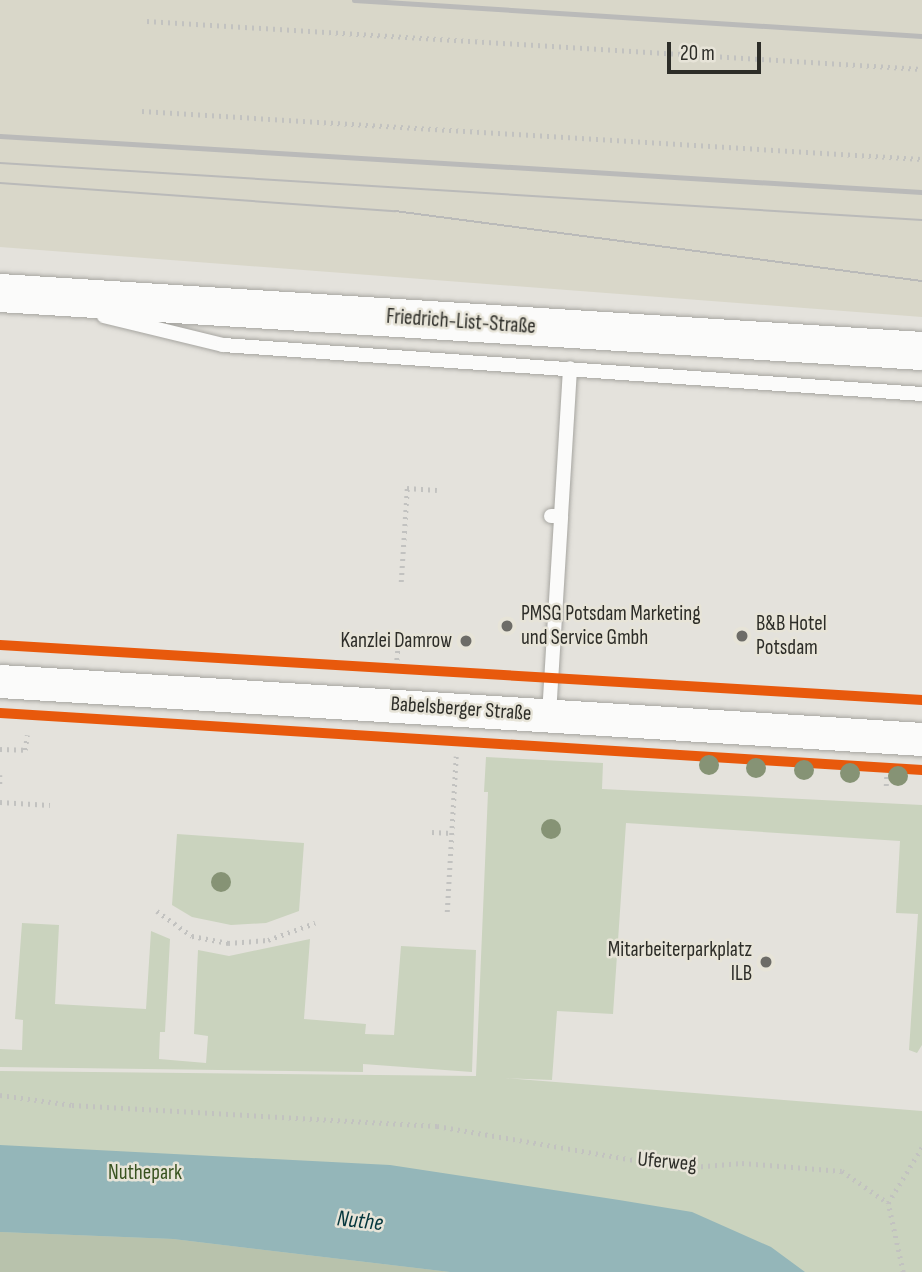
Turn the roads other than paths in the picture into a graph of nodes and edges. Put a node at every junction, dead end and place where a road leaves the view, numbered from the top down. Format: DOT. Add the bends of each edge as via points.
graph roads {
  1 [pos="5,293"];
  2 [pos="922,351"];
  3 [pos="570,368"];
  4 [pos="922,394"];
  5 [pos="0,681"];
  6 [pos="549,715"];
  7 [pos="922,739"];
  1 -- 2 [label="main road, Friedrich-List-Straße"];
  1 -- 3 [label="lane" via="223,345"];
  3 -- 4 [label="lane"];
  3 -- 6 [label="lane" via="556,516"];
  5 -- 6 [label="street, Babelsberger Straße"];
  6 -- 7 [label="street, Babelsberger Straße"];
}
